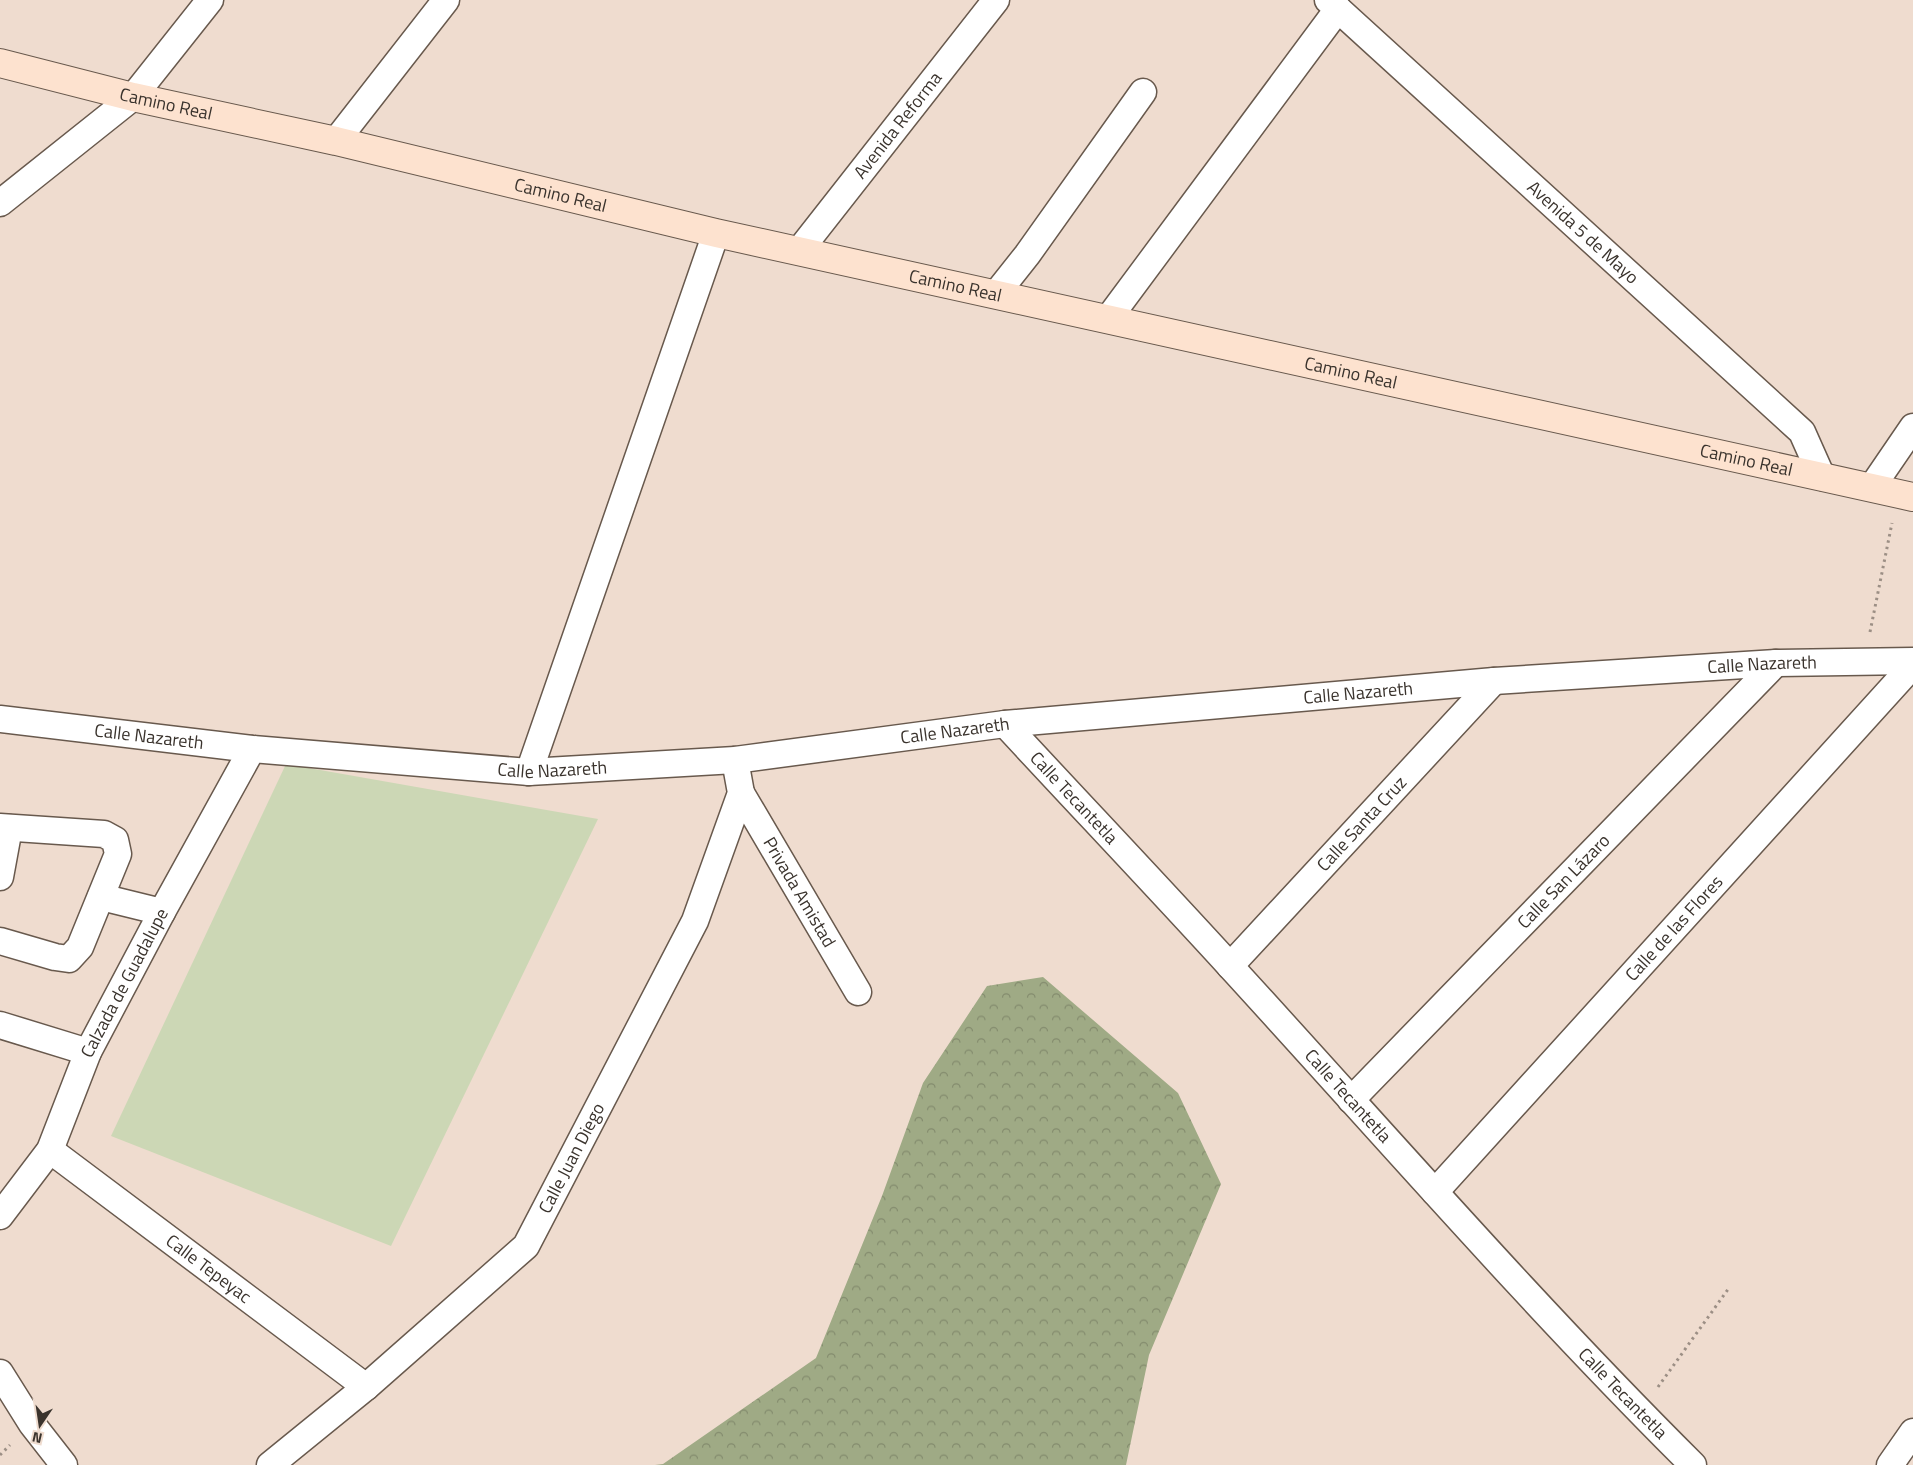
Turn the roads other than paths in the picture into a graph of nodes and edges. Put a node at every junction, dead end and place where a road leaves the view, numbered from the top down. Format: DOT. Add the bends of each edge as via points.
graph roads {
  1 [pos="210,0"];
  2 [pos="446,0"];
  3 [pos="996,0"];
  4 [pos="1333,4"];
  5 [pos="0,63"];
  6 [pos="1143,92"];
  7 [pos="133,97"];
  8 [pos="336,141"];
  9 [pos="0,203"];
  10 [pos="716,233"];
  11 [pos="799,251"];
  12 [pos="996,294"];
  13 [pos="1108,318"];
  14 [pos="1913,427"];
  15 [pos="1822,477"];
  16 [pos="1872,487"];
  17 [pos="1906,495"];
  18 [pos="1776,663"];
  19 [pos="1913,663"];
  20 [pos="1494,681"];
  21 [pos="0,719"];
  22 [pos="1005,724"];
  23 [pos="252,749"];
  24 [pos="735,760"];
  25 [pos="529,772"];
  26 [pos="742,792"];
  27 [pos="4,827"];
  28 [pos="0,877"];
  29 [pos="101,896"];
  30 [pos="162,912"];
  31 [pos="0,941"];
  32 [pos="1230,966"];
  33 [pos="858,992"];
  34 [pos="0,1025"];
  35 [pos="88,1052"];
  36 [pos="1351,1100"];
  37 [pos="50,1150"];
  38 [pos="1435,1192"];
  39 [pos="0,1216"];
  40 [pos="0,1374"];
  41 [pos="366,1387"];
  42 [pos="1913,1432"];
  43 [pos="64,1465"];
  44 [pos="270,1465"];
  45 [pos="1693,1465"];
  46 [pos="1890,1465"];
  1 -- 7 [label="street"];
  2 -- 8 [label="street"];
  3 -- 11 [label="street, Avenida Reforma"];
  4 -- 13 [label="street"];
  4 -- 15 [label="street, Avenida 5 de Mayo" via="1802,432"];
  5 -- 7 [label="main road, Camino Real"];
  6 -- 12 [label="street"];
  7 -- 8 [label="main road, Camino Real"];
  7 -- 9 [label="street"];
  8 -- 10 [label="main road, Camino Real"];
  10 -- 11 [label="main road, Camino Real"];
  10 -- 25 [label="street"];
  11 -- 12 [label="main road, Camino Real"];
  12 -- 13 [label="main road, Camino Real"];
  13 -- 15 [label="main road, Camino Real"];
  14 -- 16 [label="street"];
  15 -- 16 [label="main road, Camino Real"];
  16 -- 17 [label="main road, Camino Real"];
  18 -- 19 [label="street, Calle Nazareth"];
  18 -- 20 [label="street, Calle Nazareth"];
  18 -- 36 [label="street, Calle San Lázaro"];
  19 -- 38 [label="street, Calle de las Flores"];
  20 -- 22 [label="street, Calle Nazareth"];
  20 -- 32 [label="street, Calle Santa Cruz"];
  21 -- 23 [label="street, Calle Nazareth"];
  22 -- 24 [label="street, Calle Nazareth"];
  22 -- 32 [label="street, Calle Tecantetla"];
  23 -- 25 [label="street, Calle Nazareth"];
  23 -- 30 [label="street, Calzada de Guadalupe"];
  24 -- 25 [label="street, Calle Nazareth"];
  24 -- 26 [label="street"];
  26 -- 33 [label="street, Privada Amistad"];
  26 -- 41 [label="street, Calle Juan Diego" via="695,921 526,1246"];
  27 -- 28 [label="street"];
  27 -- 29 [label="street" via="104,834 115,840 118,854"];
  29 -- 30 [label="street"];
  29 -- 31 [label="street" via="80,947 69,959"];
  30 -- 35 [label="street, Calzada de Guadalupe"];
  32 -- 36 [label="street, Calle Tecantetla"];
  34 -- 35 [label="street"];
  35 -- 37 [label="street, Calzada de Guadalupe"];
  36 -- 38 [label="street, Calle Tecantetla"];
  37 -- 39 [label="street, Calzada de Guadalupe"];
  37 -- 41 [label="street, Calle Tepeyac"];
  38 -- 45 [label="street, Calle Tecantetla"];
  40 -- 43 [label="street" via="32,1424"];
  41 -- 44 [label="street, Calle Juan Diego"];
  42 -- 46 [label="street"];
}
